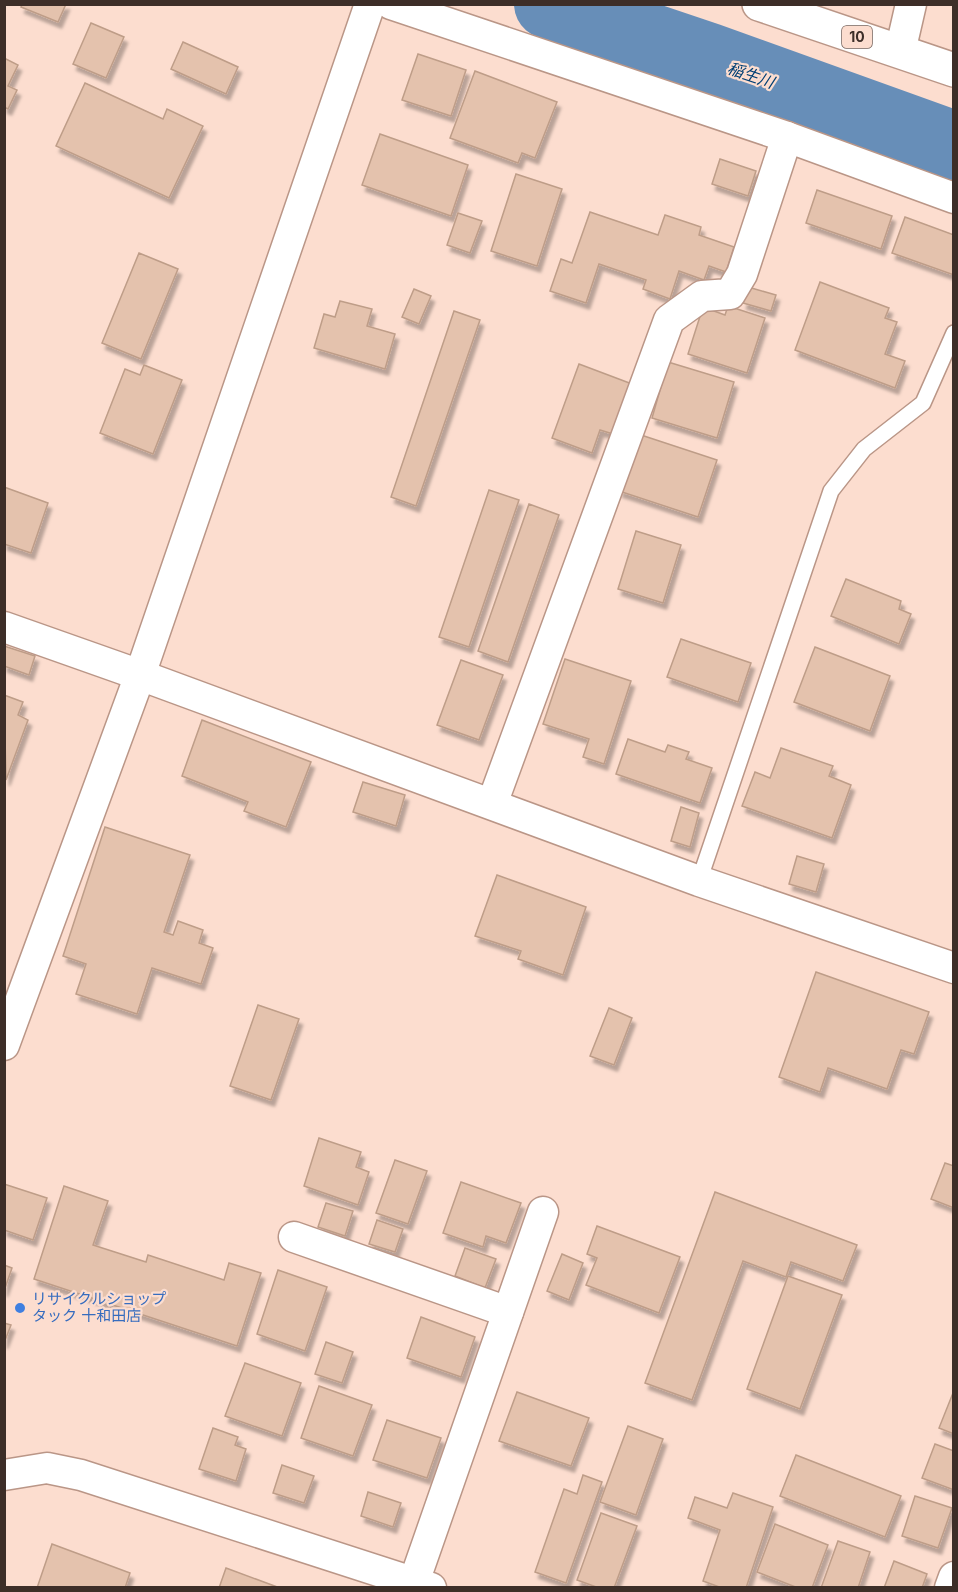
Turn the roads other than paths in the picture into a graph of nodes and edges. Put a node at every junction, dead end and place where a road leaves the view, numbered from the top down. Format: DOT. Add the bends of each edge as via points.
graph roads {
  1 [pos="370,4"];
  2 [pos="391,4"];
  3 [pos="759,4"];
  4 [pos="911,4"];
  5 [pos="900,52"];
  6 [pos="954,70"];
  7 [pos="787,137"];
  8 [pos="954,198"];
  9 [pos="954,333"];
  10 [pos="4,627"];
  11 [pos="140,675"];
  12 [pos="492,804"];
  13 [pos="699,881"];
  14 [pos="951,960"];
  15 [pos="4,1045"];
  16 [pos="543,1212"];
  17 [pos="294,1237"];
  18 [pos="508,1312"];
  19 [pos="4,1475"];
  20 [pos="954,1577"];
  21 [pos="423,1585"];
  22 [pos="950,1587"];
  1 -- 11 [label="street"];
  2 -- 7 [label="street"];
  3 -- 5 [label="main road, 10"];
  4 -- 5 [label="street"];
  5 -- 6 [label="main road, 10"];
  7 -- 8 [label="street"];
  7 -- 12 [label="street" via="742,274 730,294 702,296 669,320"];
  9 -- 13 [label="lane" via="923,404 864,449 831,491"];
  10 -- 11 [label="street"];
  11 -- 12 [label="street"];
  11 -- 15 [label="street"];
  12 -- 13 [label="street"];
  13 -- 14 [label="street"];
  16 -- 18 [label="street"];
  17 -- 18 [label="street"];
  18 -- 21 [label="street"];
  19 -- 21 [label="street" via="47,1468 81,1475"];
  20 -- 22 [label="street"];
}
